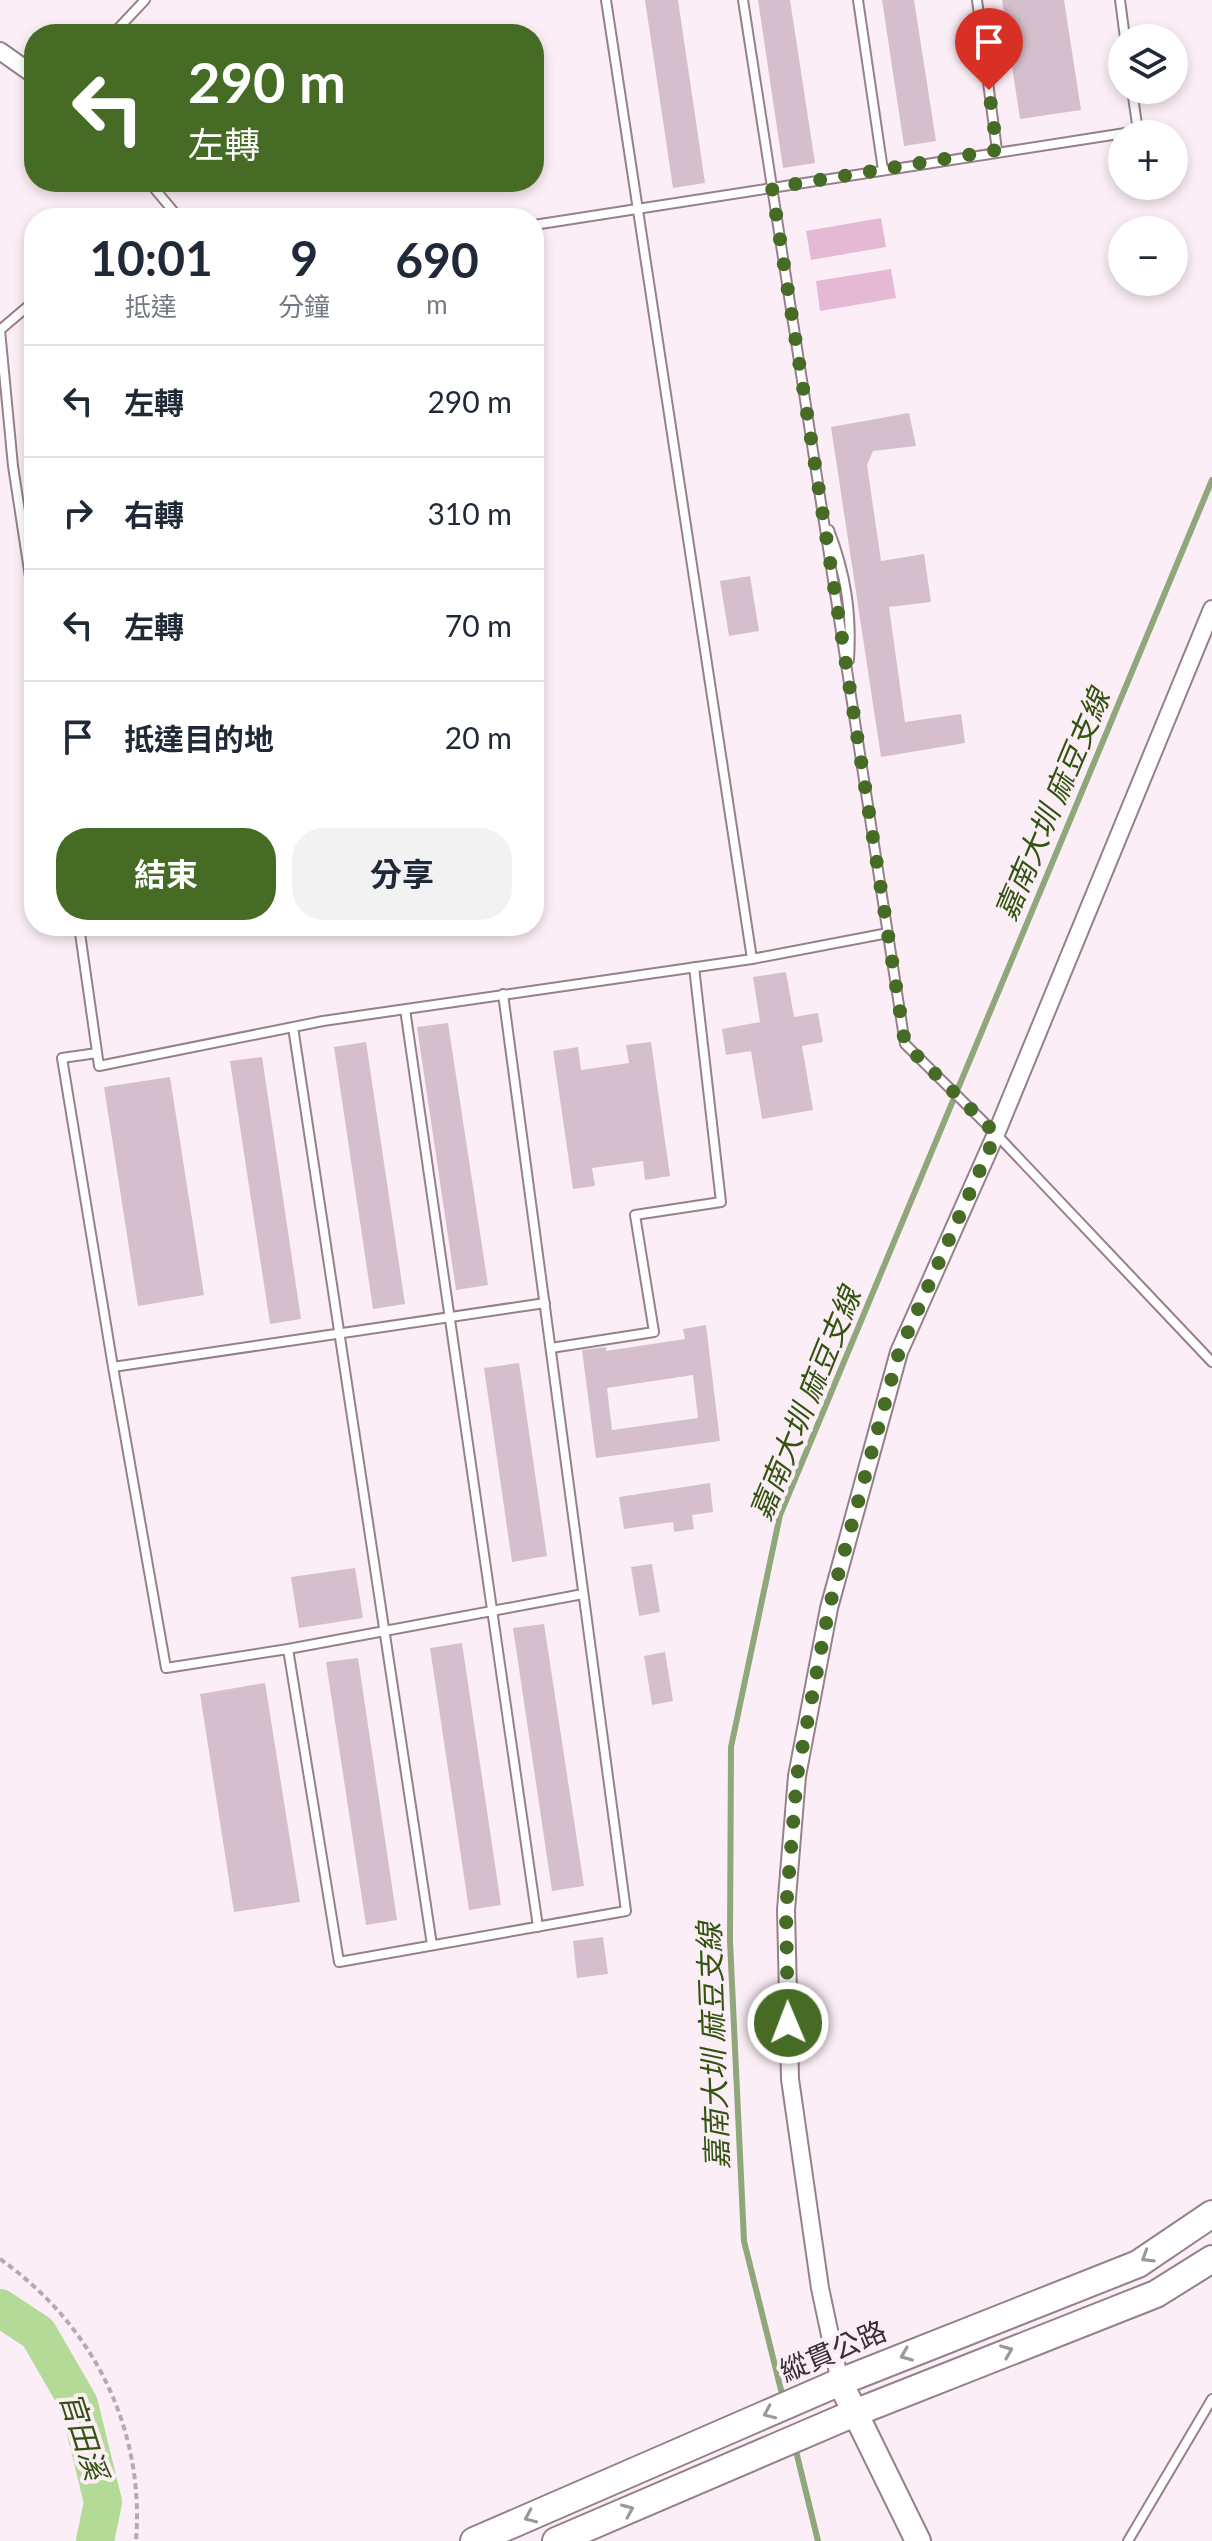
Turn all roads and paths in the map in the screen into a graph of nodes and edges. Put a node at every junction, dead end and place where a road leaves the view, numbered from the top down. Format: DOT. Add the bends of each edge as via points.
graph roads {
  1 [pos="145,0"];
  2 [pos="606,0"];
  3 [pos="743,0"];
  4 [pos="858,0"];
  5 [pos="977,0"];
  6 [pos="1120,0"];
  7 [pos="122,24"];
  8 [pos="1123,24"];
  9 [pos="0,51"];
  10 [pos="24,68"];
  11 [pos="1134,104"];
  12 [pos="997,150"];
  13 [pos="883,170"];
  14 [pos="772,188"];
  15 [pos="157,192"];
  16 [pos="640,207"];
  17 [pos="171,208"];
  18 [pos="544,223"];
  19 [pos="24,310"];
  20 [pos="24,538"];
  21 [pos="1212,609"];
  22 [pos="888,933"];
  23 [pos="80,936"];
  24 [pos="752,959"];
  25 [pos="694,967"];
  26 [pos="503,994"];
  27 [pos="405,1009"];
  28 [pos="293,1027"];
  29 [pos="97,1053"];
  30 [pos="996,1134"];
  31 [pos="545,1303"];
  32 [pos="447,1318"];
  33 [pos="339,1334"];
  34 [pos="551,1348"];
  35 [pos="1212,1362"];
  36 [pos="113,1367"];
  37 [pos="583,1594"];
  38 [pos="490,1612"];
  39 [pos="386,1631"];
  40 [pos="288,1649"];
  41 [pos="538,1927"];
  42 [pos="432,1945"];
  43 [pos="1212,2214"];
  44 [pos="0,2259"];
  45 [pos="1212,2259"];
  46 [pos="840,2382"];
  47 [pos="1212,2399"];
  48 [pos="857,2412"];
  49 [pos="136,2541"];
  50 [pos="474,2541"];
  51 [pos="556,2541"];
  52 [pos="918,2541"];
  53 [pos="1128,2541"];
  1 -- 7 [label="lane"];
  2 -- 16 [label="lane"];
  3 -- 14 [label="lane"];
  4 -- 13 [label="lane"];
  5 -- 12 [label="lane"];
  6 -- 8 [label="lane"];
  9 -- 10 [label="street"];
  11 -- 12 [label="lane" via="1138,131"];
  12 -- 13 [label="lane"];
  13 -- 14 [label="lane"];
  14 -- 16 [label="lane"];
  14 -- 22 [label="lane"];
  15 -- 17 [label="lane"];
  16 -- 18 [label="lane"];
  16 -- 24 [label="lane"];
  19 -- 20 [label="lane" via="0,330"];
  21 -- 30 [label="street"];
  22 -- 24 [label="lane"];
  22 -- 30 [label="lane" via="905,1044"];
  23 -- 29 [label="lane"];
  24 -- 25 [label="lane"];
  25 -- 26 [label="lane"];
  25 -- 34 [label="lane" via="721,1202 635,1215 654,1332"];
  26 -- 27 [label="lane"];
  26 -- 31 [label="lane"];
  27 -- 28 [label="lane"];
  27 -- 32 [label="lane"];
  28 -- 29 [label="lane" via="99,1066"];
  28 -- 33 [label="lane"];
  29 -- 36 [label="lane" via="62,1058"];
  30 -- 35 [label="lane"];
  30 -- 46 [label="street" via="899,1352 829,1608 797,1776 786,1910 790,2079 820,2288"];
  31 -- 32 [label="lane"];
  31 -- 34 [label="lane"];
  32 -- 33 [label="lane"];
  32 -- 38 [label="lane"];
  33 -- 36 [label="lane"];
  33 -- 39 [label="lane"];
  34 -- 37 [label="lane"];
  36 -- 40 [label="lane" via="166,1668"];
  37 -- 38 [label="lane"];
  37 -- 41 [label="lane" via="626,1911"];
  38 -- 39 [label="lane"];
  38 -- 41 [label="lane"];
  39 -- 40 [label="lane"];
  39 -- 42 [label="lane"];
  40 -- 42 [label="lane" via="339,1962"];
  41 -- 42 [label="lane"];
  43 -- 46 [label="main road, 縱貫公路, one-way" via="1138,2264"];
  44 -- 49 [label="path" via="67,2318 102,2371 133,2460"];
  48 -- 45 [label="main road, one-way" via="1156,2294"];
  46 -- 48 [label="street"];
  46 -- 50 [label="main road, 縱貫公路, one-way"];
  47 -- 53 [label="lane"];
  51 -- 48 [label="main road, one-way"];
  48 -- 52 [label="street"];
}
